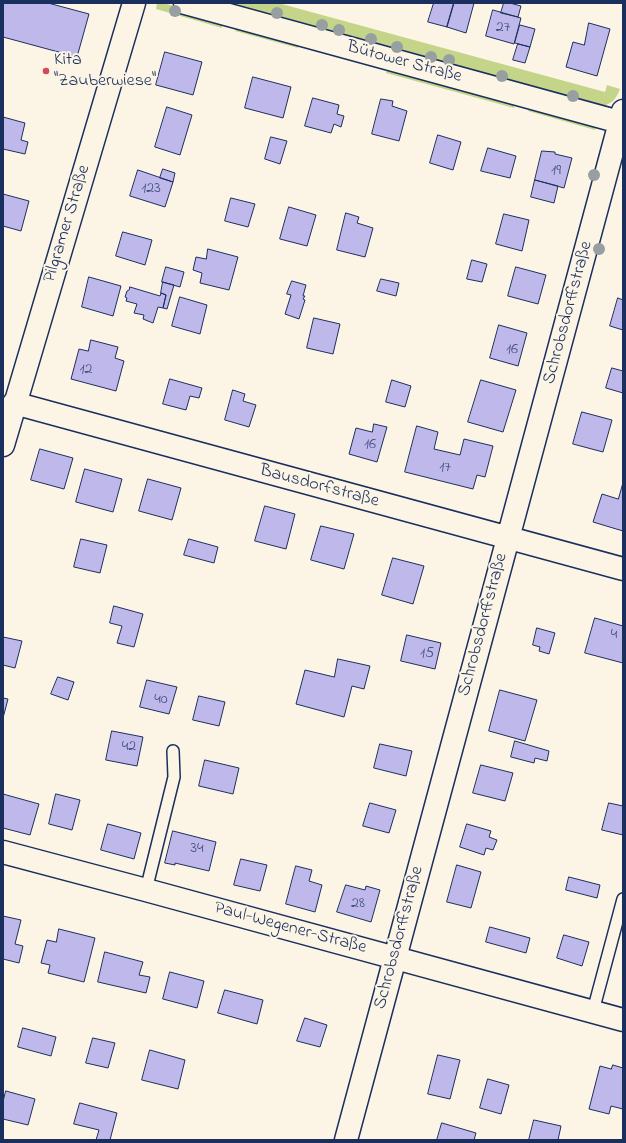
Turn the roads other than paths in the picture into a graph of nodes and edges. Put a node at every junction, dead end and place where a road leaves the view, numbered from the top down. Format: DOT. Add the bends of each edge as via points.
graph roads {
  1 [pos="134,3"];
  2 [pos="185,3"];
  3 [pos="622,119"];
  4 [pos="14,403"];
  5 [pos="3,445"];
  6 [pos="508,538"];
  7 [pos="623,569"];
  8 [pos="173,751"];
  9 [pos="3,852"];
  10 [pos="146,890"];
  11 [pos="623,899"];
  12 [pos="394,958"];
  13 [pos="593,1011"];
  14 [pos="623,1020"];
  15 [pos="346,1140"];
  1 -- 4 [label="street, Pilgramer Straße"];
  2 -- 3 [label="street, Bütower Straße"];
  3 -- 6 [label="street, Schrobsdorffstraße"];
  4 -- 5 [label="street, Pilgramer Straße"];
  4 -- 6 [label="street, Bausdorfstraße"];
  6 -- 7 [label="street, Bausdorfstraße"];
  6 -- 12 [label="street, Schrobsdorffstraße"];
  8 -- 10 [label="lane" via="174,777"];
  9 -- 10 [label="street, Paul-Wegener-Straße"];
  10 -- 12 [label="street, Paul-Wegener-Straße"];
  11 -- 13 [label="lane"];
  12 -- 13 [label="street, Paul-Wegener-Straße"];
  12 -- 15 [label="street, Schrobsdorffstraße"];
  13 -- 14 [label="street, Paul-Wegener-Straße"];
}
